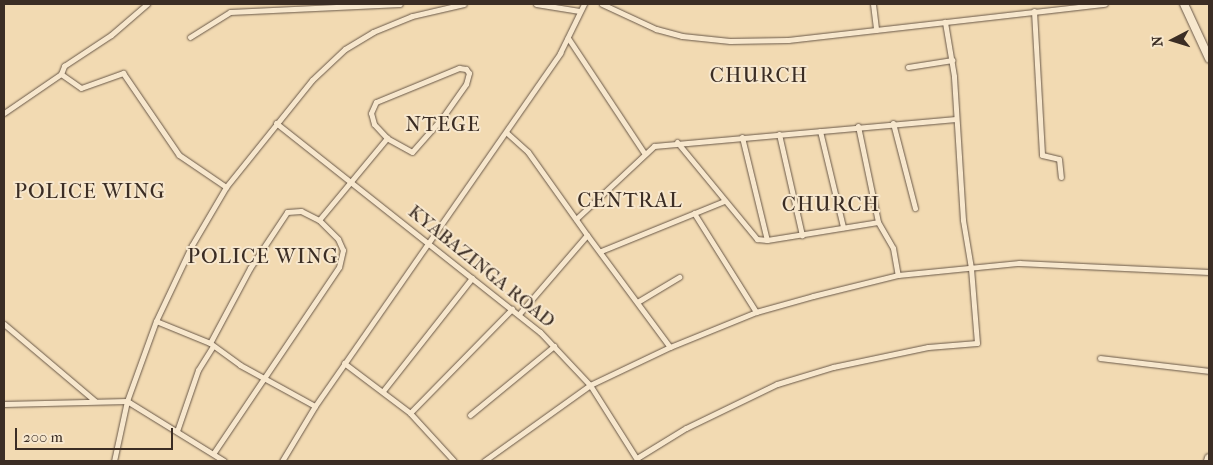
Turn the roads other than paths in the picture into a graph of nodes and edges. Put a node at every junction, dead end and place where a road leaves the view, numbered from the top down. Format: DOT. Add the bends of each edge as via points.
graph roads {
  1 [pos="147,4"];
  2 [pos="400,4"];
  3 [pos="432,4"];
  4 [pos="464,4"];
  5 [pos="536,4"];
  6 [pos="584,4"];
  7 [pos="602,4"];
  8 [pos="873,4"];
  9 [pos="1105,4"];
  10 [pos="1184,4"];
  11 [pos="435,11"];
  12 [pos="579,11"];
  13 [pos="1034,12"];
  14 [pos="945,22"];
  15 [pos="876,30"];
  16 [pos="190,37"];
  17 [pos="568,38"];
  18 [pos="1209,58"];
  19 [pos="952,60"];
  20 [pos="908,67"];
  21 [pos="61,74"];
  22 [pos="4,113"];
  23 [pos="956,120"];
  24 [pos="276,123"];
  25 [pos="893,123"];
  26 [pos="858,126"];
  27 [pos="820,131"];
  28 [pos="507,133"];
  29 [pos="780,134"];
  30 [pos="742,137"];
  31 [pos="387,138"];
  32 [pos="677,142"];
  33 [pos="644,153"];
  34 [pos="1061,177"];
  35 [pos="354,182"];
  36 [pos="226,187"];
  37 [pos="724,201"];
  38 [pos="915,208"];
  39 [pos="694,213"];
  40 [pos="576,219"];
  41 [pos="319,220"];
  42 [pos="878,222"];
  43 [pos="843,227"];
  44 [pos="802,234"];
  45 [pos="587,235"];
  46 [pos="767,240"];
  47 [pos="428,242"];
  48 [pos="601,251"];
  49 [pos="971,268"];
  50 [pos="1209,272"];
  51 [pos="898,274"];
  52 [pos="679,277"];
  53 [pos="472,278"];
  54 [pos="639,301"];
  55 [pos="512,309"];
  56 [pos="756,312"];
  57 [pos="519,314"];
  58 [pos="156,321"];
  59 [pos="4,324"];
  60 [pos="212,344"];
  61 [pos="554,346"];
  62 [pos="670,347"];
  63 [pos="1100,358"];
  64 [pos="344,363"];
  65 [pos="1209,371"];
  66 [pos="265,376"];
  67 [pos="590,385"];
  68 [pos="383,391"];
  69 [pos="95,401"];
  70 [pos="127,401"];
  71 [pos="4,404"];
  72 [pos="315,406"];
  73 [pos="410,412"];
  74 [pos="470,416"];
  75 [pos="177,431"];
  76 [pos="214,454"];
  77 [pos="637,460"];
  78 [pos="114,461"];
  79 [pos="224,461"];
  80 [pos="282,461"];
  81 [pos="454,461"];
  82 [pos="484,461"];
  1 -- 21 [label="street" via="111,35 64,66"];
  2 -- 16 [label="street" via="230,12"];
  3 -- 11 [label="street"];
  4 -- 11 [label="street"];
  5 -- 12 [label="street"];
  6 -- 12 [label="street"];
  7 -- 15 [label="street" via="656,29 711,40 788,40"];
  8 -- 15 [label="street"];
  9 -- 13 [label="street"];
  10 -- 18 [label="street"];
  11 -- 24 [label="street" via="412,16 373,32 345,49 312,80"];
  12 -- 17 [label="street"];
  13 -- 14 [label="street"];
  13 -- 34 [label="street" via="1042,154 1059,159"];
  14 -- 15 [label="street"];
  14 -- 19 [label="street"];
  17 -- 28 [label="street"];
  17 -- 33 [label="street"];
  19 -- 20 [label="street"];
  19 -- 23 [label="street"];
  21 -- 22 [label="street"];
  21 -- 36 [label="street" via="81,88 116,74 125,74 179,155"];
  23 -- 25 [label="street"];
  23 -- 49 [label="street" via="963,220"];
  24 -- 35 [label="street, KYABAZINGA ROAD"];
  24 -- 36 [label="street"];
  25 -- 26 [label="street"];
  25 -- 38 [label="street"];
  26 -- 27 [label="street"];
  26 -- 42 [label="street"];
  27 -- 29 [label="street"];
  27 -- 43 [label="street"];
  28 -- 40 [label="street" via="528,152"];
  28 -- 47 [label="street"];
  29 -- 30 [label="street"];
  29 -- 44 [label="street"];
  30 -- 32 [label="street"];
  30 -- 46 [label="street"];
  31 -- 31 [label="street" via="372,119 376,102 459,68 466,69 469,73 466,84 414,151 406,151"];
  31 -- 35 [label="street"];
  32 -- 33 [label="street" via="654,146"];
  32 -- 37 [label="street"];
  33 -- 40 [label="street"];
  35 -- 41 [label="street"];
  35 -- 47 [label="street, KYABAZINGA ROAD"];
  36 -- 58 [label="street" via="192,245"];
  37 -- 39 [label="street"];
  37 -- 46 [label="street" via="757,239"];
  39 -- 48 [label="street"];
  39 -- 56 [label="street"];
  40 -- 45 [label="street"];
  41 -- 60 [label="street" via="293,210 281,217"];
  41 -- 66 [label="street" via="342,244 343,258"];
  42 -- 43 [label="street"];
  42 -- 51 [label="street" via="893,248"];
  43 -- 44 [label="street"];
  44 -- 46 [label="street"];
  45 -- 48 [label="street"];
  45 -- 57 [label="street"];
  47 -- 53 [label="street, KYABAZINGA ROAD"];
  47 -- 64 [label="street"];
  48 -- 54 [label="street"];
  49 -- 50 [label="street" via="1059,264"];
  49 -- 51 [label="street"];
  49 -- 77 [label="street" via="977,343 928,347 777,384 686,428"];
  51 -- 56 [label="street"];
  52 -- 54 [label="street"];
  53 -- 55 [label="street, KYABAZINGA ROAD"];
  53 -- 68 [label="street"];
  54 -- 62 [label="street"];
  55 -- 57 [label="street, KYABAZINGA ROAD"];
  55 -- 73 [label="street"];
  56 -- 62 [label="street"];
  57 -- 61 [label="street, KYABAZINGA ROAD"];
  58 -- 60 [label="street"];
  58 -- 70 [label="street"];
  59 -- 69 [label="street"];
  60 -- 66 [label="street" via="240,365"];
  60 -- 75 [label="street" via="198,370"];
  61 -- 67 [label="street, KYABAZINGA ROAD"];
  61 -- 74 [label="street"];
  62 -- 67 [label="street"];
  63 -- 65 [label="street"];
  64 -- 68 [label="street"];
  64 -- 72 [label="street"];
  66 -- 72 [label="street"];
  66 -- 76 [label="street"];
  67 -- 77 [label="street, KYABAZINGA ROAD"];
  67 -- 82 [label="street"];
  68 -- 73 [label="street"];
  69 -- 70 [label="street"];
  69 -- 71 [label="street"];
  70 -- 75 [label="street"];
  70 -- 78 [label="street"];
  72 -- 80 [label="street"];
  73 -- 81 [label="street"];
  75 -- 76 [label="street"];
  76 -- 79 [label="street"];
}
